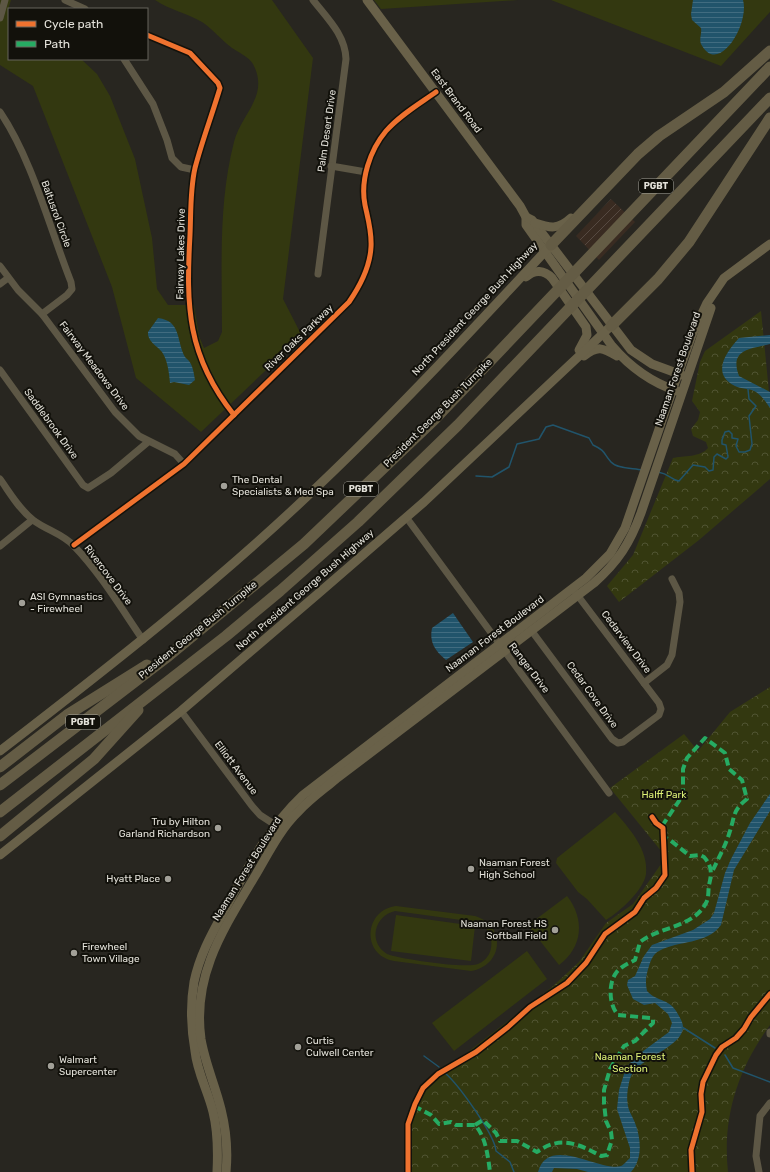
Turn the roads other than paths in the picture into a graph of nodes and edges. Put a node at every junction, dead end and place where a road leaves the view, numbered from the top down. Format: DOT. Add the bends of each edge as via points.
graph roads {
  1 [pos="5,0"];
  2 [pos="65,0"];
  3 [pos="313,0"];
  4 [pos="367,0"];
  5 [pos="83,8"];
  6 [pos="0,18"];
  7 [pos="148,35"];
  8 [pos="770,51"];
  9 [pos="125,60"];
  10 [pos="770,67"];
  11 [pos="436,92"];
  12 [pos="770,98"];
  13 [pos="0,112"];
  14 [pos="770,118"];
  15 [pos="331,166"];
  16 [pos="195,170"];
  17 [pos="366,172"];
  18 [pos="583,212"];
  19 [pos="526,217"];
  20 [pos="535,223"];
  21 [pos="770,244"];
  22 [pos="548,248"];
  23 [pos="0,266"];
  24 [pos="738,267"];
  25 [pos="318,274"];
  26 [pos="8,278"];
  27 [pos="0,284"];
  28 [pos="513,287"];
  29 [pos="42,314"];
  30 [pos="611,326"];
  31 [pos="602,333"];
  32 [pos="623,360"];
  33 [pos="0,370"];
  34 [pos="678,374"];
  35 [pos="687,377"];
  36 [pos="556,379"];
  37 [pos="677,390"];
  38 [pos="234,415"];
  39 [pos="148,442"];
  40 [pos="184,464"];
  41 [pos="0,479"];
  42 [pos="406,517"];
  43 [pos="32,520"];
  44 [pos="74,545"];
  45 [pos="0,546"];
  46 [pos="672,579"];
  47 [pos="575,592"];
  48 [pos="531,630"];
  49 [pos="144,640"];
  50 [pos="501,648"];
  51 [pos="166,658"];
  52 [pos="644,683"];
  53 [pos="151,694"];
  54 [pos="661,709"];
  55 [pos="181,711"];
  56 [pos="0,751"];
  57 [pos="0,767"];
  58 [pos="0,785"];
  59 [pos="609,793"];
  60 [pos="0,812"];
  61 [pos="279,828"];
  62 [pos="0,836"];
  63 [pos="0,855"];
  64 [pos="238,885"];
  65 [pos="240,902"];
  66 [pos="770,1104"];
  67 [pos="217,1172"];
  68 [pos="226,1172"];
  69 [pos="759,1172"];
  1 -- 6 [label="street"];
  2 -- 5 [label="street"];
  3 -- 15 [label="street, Palm Desert Drive" via="340,34 345,47 345,72"];
  4 -- 11 [label="main road, East Brand Road"];
  7 -- 16 [label="street, Fairway Lakes Drive" via="190,53 220,88"];
  8 -- 18 [label="highway" via="724,92 659,136 638,154"];
  9 -- 16 [label="street" via="153,104 172,158 181,167"];
  10 -- 51 [label="highway, President George Bush Turnpike / PGBT" via="435,419 304,544"];
  11 -- 17 [label="street, River Oaks Parkway" via="399,119 386,132 370,157"];
  11 -- 19 [label="main road, East Brand Road"];
  12 -- 53 [label="highway, President George Bush Turnpike / PGBT" via="429,454 358,522 262,607"];
  13 -- 29 [label="street, Baltusrol Circle" via="27,164 71,282 72,289 68,295"];
  14 -- 30 [label="highway" via="689,242 658,279"];
  15 -- 17 [label="street"];
  15 -- 25 [label="street, Palm Desert Drive"];
  16 -- 38 [label="street, Fairway Lakes Drive" via="189,249 190,320 200,361 218,394"];
  17 -- 38 [label="street, River Oaks Parkway" via="365,203 371,246 367,268 356,292"];
  18 -- 20 [label="main road" via="556,228"];
  18 -- 22 [label="highway"];
  19 -- 20 [label="main road, East Brand Road"];
  19 -- 22 [label="main road, East Brand Road" via="526,225"];
  20 -- 22 [label="main road, East Brand Road"];
  21 -- 24 [label="main road"];
  22 -- 28 [label="main road, North President George Bush Highway"];
  22 -- 30 [label="main road, East Brand Road" via="581,283"];
  22 -- 31 [label="main road, East Brand Road"];
  23 -- 26 [label="street, Fairway Meadows Drive"];
  24 -- 34 [label="main road, Naaman Forest Boulevard" via="724,278 706,303"];
  24 -- 35 [label="main road, Naaman Forest Boulevard" via="710,310"];
  26 -- 27 [label="street"];
  26 -- 29 [label="street, Fairway Meadows Drive" via="24,298"];
  28 -- 36 [label="main road" via="533,272 547,273 586,327 585,342"];
  28 -- 49 [label="main road, North President George Bush Highway" via="319,486"];
  29 -- 39 [label="street, Fairway Meadows Drive" via="115,412"];
  30 -- 31 [label="main road, North President George Bush Highway"];
  30 -- 34 [label="main road, East Brand Road" via="636,354 652,364"];
  31 -- 32 [label="main road, East Brand Road"];
  31 -- 36 [label="main road, North President George Bush Highway"];
  32 -- 36 [label="main road" via="603,349 592,350 561,378"];
  32 -- 37 [label="main road, East Brand Road" via="646,377"];
  33 -- 39 [label="street, Saddlebrook Drive" via="83,485 88,488 111,473"];
  34 -- 35 [label="main road, East Brand Road"];
  34 -- 37 [label="main road, Naaman Forest Boulevard"];
  35 -- 37 [label="main road, Naaman Forest Boulevard"];
  36 -- 42 [label="main road, North President George Bush Highway"];
  37 -- 47 [label="main road, Naaman Forest Boulevard" via="630,530"];
  38 -- 40 [label="street, River Oaks Parkway"];
  39 -- 40 [label="street, Fairway Meadows Drive" via="171,452"];
  40 -- 44 [label="street, River Oaks Parkway"];
  41 -- 43 [label="street, Rivercove Drive"];
  42 -- 50 [label="street, Ranger Drive"];
  42 -- 55 [label="main road, North President George Bush Highway"];
  43 -- 44 [label="street, Rivercove Drive"];
  43 -- 45 [label="street"];
  44 -- 49 [label="street, Rivercove Drive"];
  46 -- 52 [label="street" via="679,593 680,602 672,655 667,665"];
  47 -- 48 [label="main road, Naaman Forest Boulevard"];
  47 -- 50 [label="main road, Naaman Forest Boulevard"];
  47 -- 52 [label="street, Cedarview Drive"];
  48 -- 50 [label="main road, Naaman Forest Boulevard"];
  48 -- 54 [label="street, Cedar Cove Drive" via="612,739 618,743 659,715"];
  49 -- 56 [label="main road, North President George Bush Highway"];
  50 -- 59 [label="street, Ranger Drive"];
  50 -- 61 [label="main road, Naaman Forest Boulevard" via="335,775 303,795"];
  51 -- 57 [label="highway" via="150,663 90,700 38,736"];
  51 -- 58 [label="highway, President George Bush Turnpike / PGBT"];
  52 -- 54 [label="street, Cedarview Drive"];
  53 -- 60 [label="highway, President George Bush Turnpike / PGBT"];
  53 -- 62 [label="highway" via="94,759"];
  55 -- 61 [label="street, Elliott Avenue" via="252,806"];
  55 -- 63 [label="main road, North President George Bush Highway"];
  61 -- 64 [label="main road, Naaman Forest Boulevard"];
  61 -- 65 [label="main road, Naaman Forest Boulevard"];
  64 -- 65 [label="main road"];
  64 -- 67 [label="main road, Naaman Forest Boulevard" via="210,935 200,959 192,996 195,1053 217,1132"];
  65 -- 68 [label="main road, Naaman Forest Boulevard" via="211,955 201,997 201,1038 225,1127"];
  66 -- 69 [label="street" via="760,1116 756,1156"];
}
